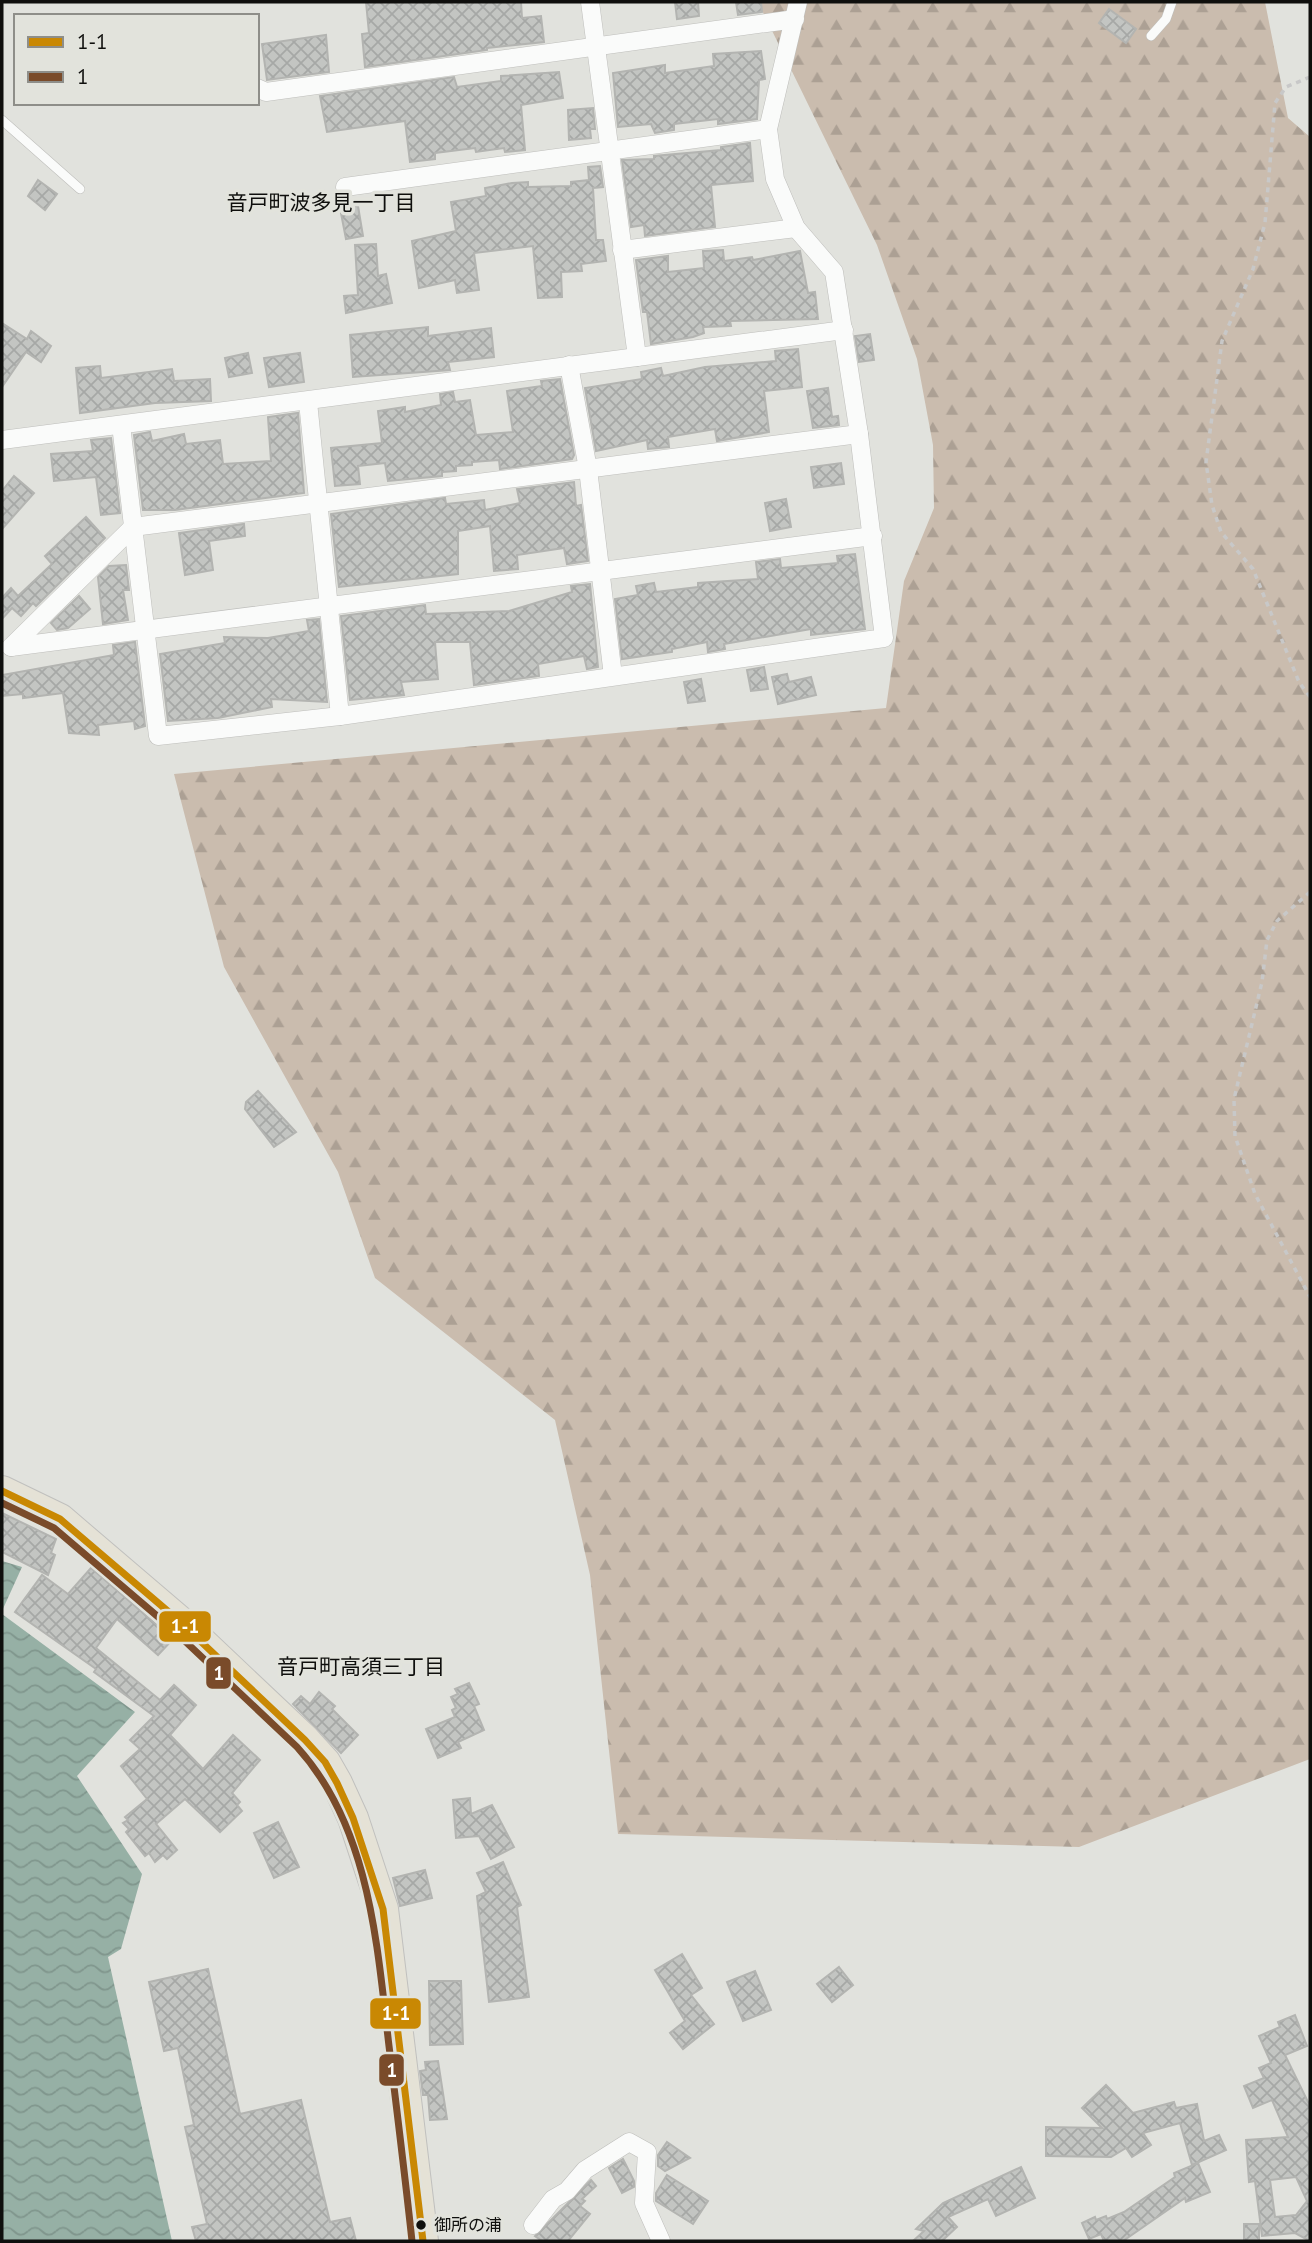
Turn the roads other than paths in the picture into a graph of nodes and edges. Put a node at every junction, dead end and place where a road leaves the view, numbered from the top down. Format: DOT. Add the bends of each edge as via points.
graph roads {
  1 [pos="590,2"];
  2 [pos="1172,2"];
  3 [pos="796,11"];
  4 [pos="1151,36"];
  5 [pos="595,48"];
  6 [pos="259,89"];
  7 [pos="2,120"];
  8 [pos="768,129"];
  9 [pos="611,150"];
  10 [pos="345,187"];
  11 [pos="80,189"];
  12 [pos="796,228"];
  13 [pos="622,250"];
  14 [pos="844,330"];
  15 [pos="637,357"];
  16 [pos="569,365"];
  17 [pos="308,402"];
  18 [pos="121,425"];
  19 [pos="859,434"];
  20 [pos="2,440"];
  21 [pos="588,469"];
  22 [pos="318,504"];
  23 [pos="132,527"];
  24 [pos="873,536"];
  25 [pos="600,569"];
  26 [pos="330,606"];
  27 [pos="144,630"];
  28 [pos="613,676"];
  29 [pos="340,716"];
  30 [pos="2,1491"];
  31 [pos="533,2225"];
  32 [pos="423,2241"];
  33 [pos="661,2241"];
  1 -- 5 [label="street"];
  2 -- 4 [label="lane" via="1166,19"];
  3 -- 5 [label="street"];
  3 -- 8 [label="street"];
  5 -- 6 [label="street" via="266,92"];
  5 -- 9 [label="street"];
  7 -- 11 [label="lane"];
  8 -- 9 [label="street"];
  8 -- 12 [label="street" via="775,179"];
  9 -- 10 [label="street"];
  9 -- 13 [label="street"];
  12 -- 13 [label="street"];
  12 -- 14 [label="street" via="834,272"];
  13 -- 15 [label="street"];
  14 -- 15 [label="street"];
  14 -- 19 [label="street"];
  15 -- 16 [label="street"];
  16 -- 17 [label="street"];
  16 -- 21 [label="street"];
  17 -- 18 [label="street"];
  17 -- 22 [label="street"];
  18 -- 20 [label="street"];
  18 -- 23 [label="street"];
  19 -- 21 [label="street"];
  19 -- 24 [label="street"];
  21 -- 22 [label="street"];
  21 -- 25 [label="street"];
  22 -- 23 [label="street"];
  22 -- 26 [label="street"];
  23 -- 27 [label="street"];
  23 -- 27 [label="street" via="11,647"];
  24 -- 25 [label="street"];
  24 -- 28 [label="street" via="884,638"];
  25 -- 26 [label="street"];
  25 -- 28 [label="street"];
  26 -- 27 [label="street"];
  26 -- 29 [label="street"];
  27 -- 29 [label="street" via="158,736"];
  28 -- 29 [label="street"];
  30 -- 32 [label="highway" via="60,1519 177,1619 304,1740 337,1783 383,1909"];
  31 -- 33 [label="street" via="585,2170 629,2142 647,2152 644,2203"];
}
